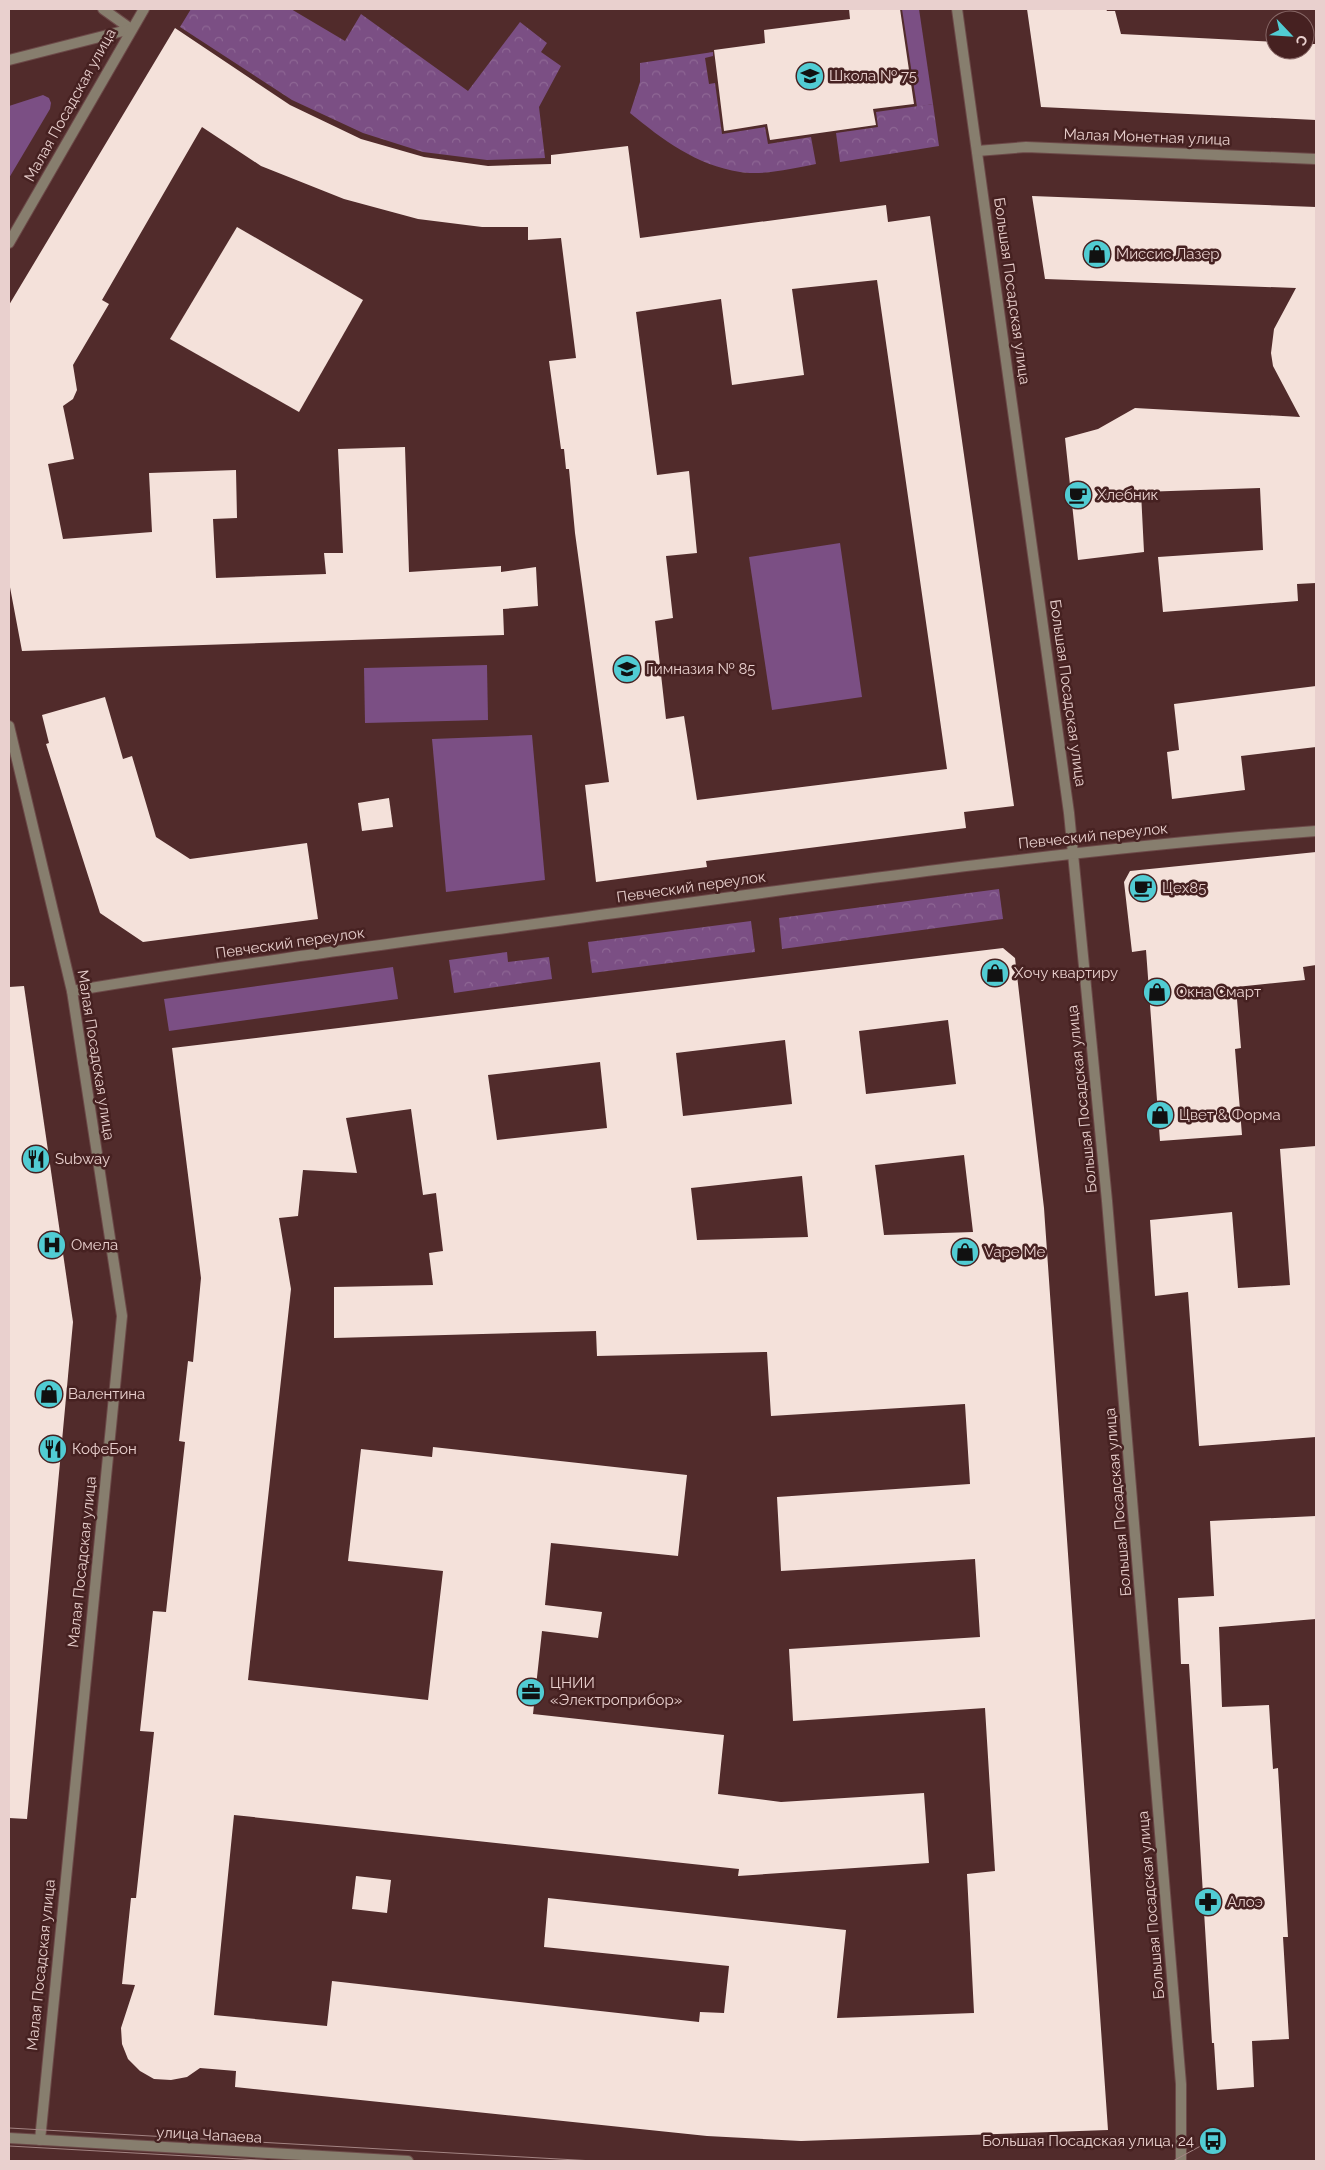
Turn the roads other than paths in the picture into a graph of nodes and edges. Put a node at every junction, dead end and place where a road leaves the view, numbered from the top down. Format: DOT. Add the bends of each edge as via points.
graph roads {
  1 [pos="103,9"];
  2 [pos="144,9"];
  3 [pos="957,9"];
  4 [pos="131,29"];
  5 [pos="9,60"];
  6 [pos="977,151"];
  7 [pos="1316,159"];
  8 [pos="9,244"];
  9 [pos="9,726"];
  10 [pos="1316,831"];
  11 [pos="1072,852"];
  12 [pos="72,991"];
  13 [pos="9,2138"];
  14 [pos="40,2140"];
  15 [pos="408,2161"];
  16 [pos="1182,2161"];
  1 -- 4 [label="street"];
  2 -- 4 [label="street, Малая Посадская улица"];
  3 -- 6 [label="street, Большая Посадская улица"];
  4 -- 5 [label="street"];
  4 -- 8 [label="street, Малая Посадская улица"];
  6 -- 7 [label="street, Малая Монетная улица" via="1026,147"];
  6 -- 11 [label="street, Большая Посадская улица" via="1059,736"];
  9 -- 12 [label="street, Малая Посадская улица"];
  10 -- 11 [label="street, Певческий переулок"];
  11 -- 12 [label="street, Певческий переулок" via="476,932"];
  11 -- 16 [label="street, Большая Посадская улица" via="1142,1596 1181,2084"];
  12 -- 14 [label="street, Малая Посадская улица" via="122,1316"];
  13 -- 14 [label="street, улица Чапаева"];
  14 -- 15 [label="street, улица Чапаева"];
}
